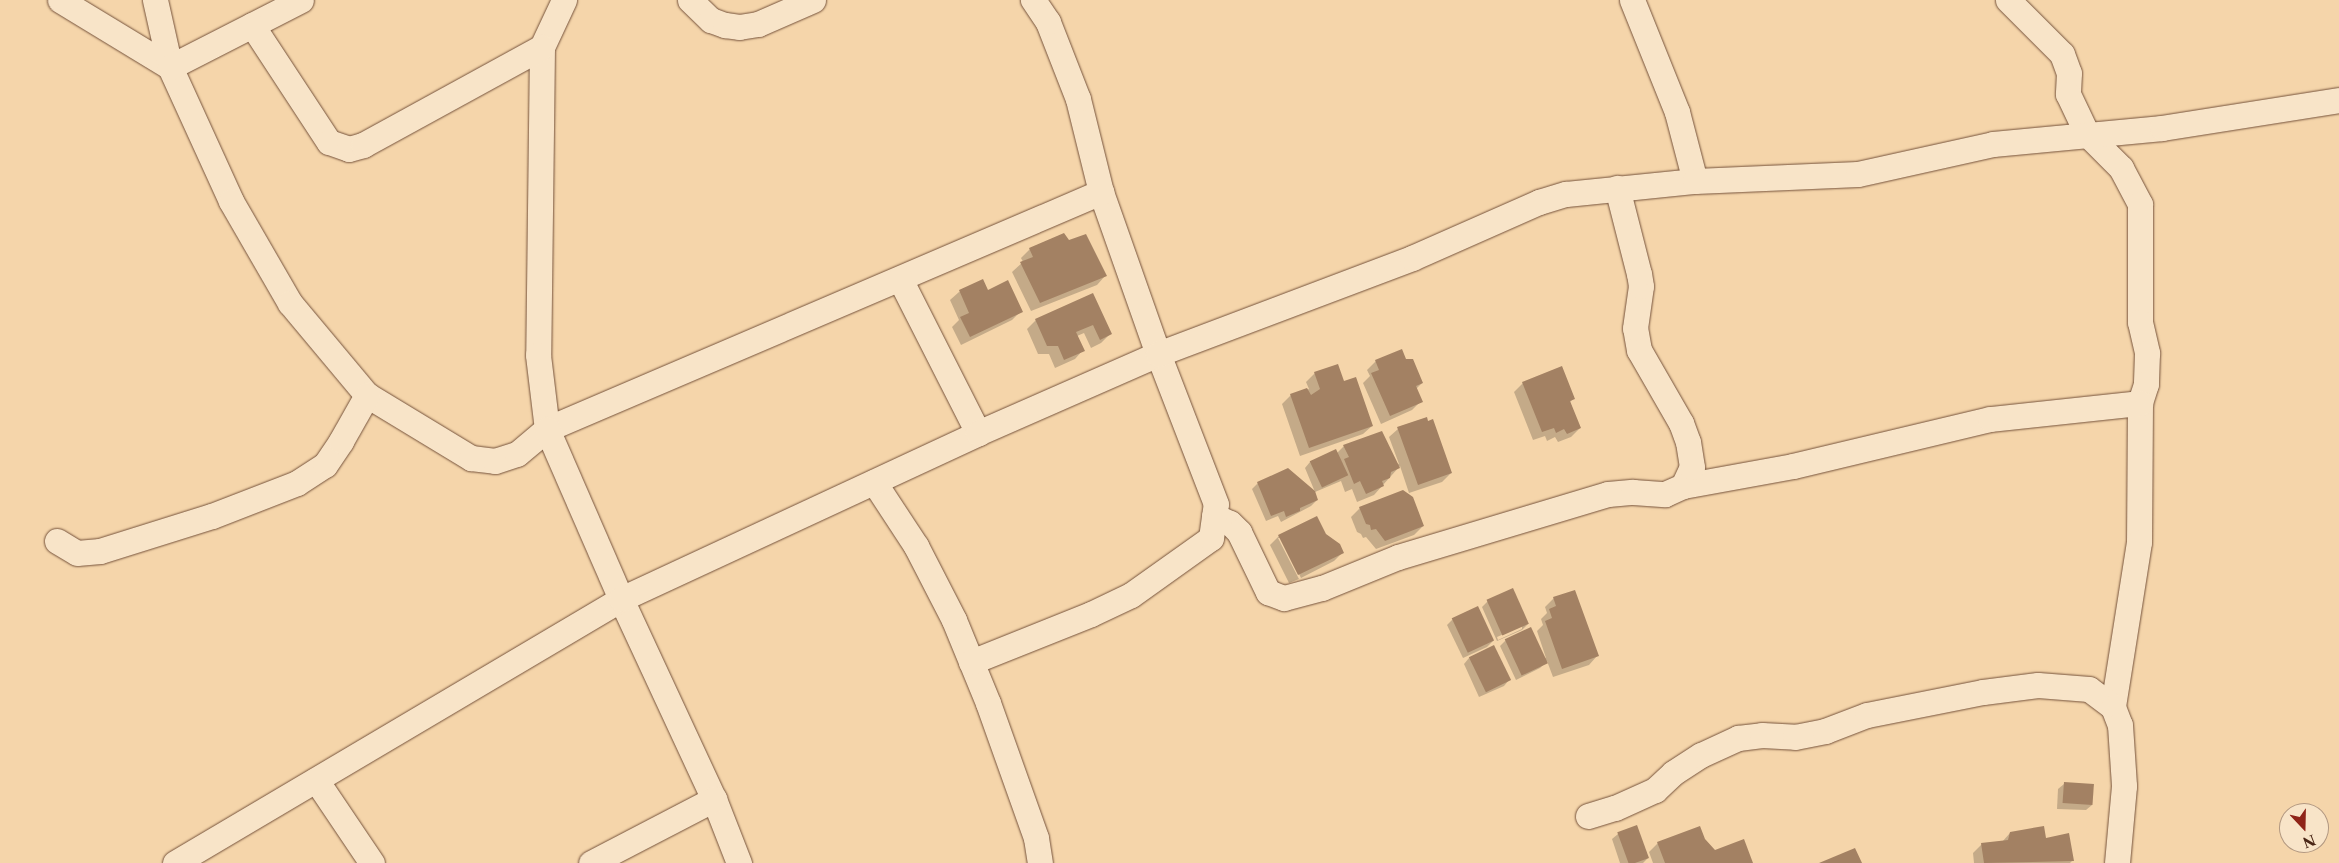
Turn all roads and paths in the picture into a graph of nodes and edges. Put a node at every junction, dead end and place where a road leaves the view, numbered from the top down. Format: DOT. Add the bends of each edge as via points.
graph roads {
  1 [pos="60,0"];
  2 [pos="155,0"];
  3 [pos="301,0"];
  4 [pos="564,0"];
  5 [pos="690,0"];
  6 [pos="813,0"];
  7 [pos="1034,0"];
  8 [pos="1632,0"];
  9 [pos="2008,0"];
  10 [pos="252,25"];
  11 [pos="542,47"];
  12 [pos="170,67"];
  13 [pos="2339,100"];
  14 [pos="2087,134"];
  15 [pos="1695,181"];
  16 [pos="1617,188"];
  17 [pos="1101,192"];
  18 [pos="900,279"];
  19 [pos="1158,354"];
  20 [pos="367,395"];
  21 [pos="2140,403"];
  22 [pos="547,429"];
  23 [pos="978,434"];
  24 [pos="874,482"];
  25 [pos="1683,486"];
  26 [pos="1214,516"];
  27 [pos="57,542"];
  28 [pos="621,599"];
  29 [pos="971,662"];
  30 [pos="2113,707"];
  31 [pos="316,780"];
  32 [pos="714,799"];
  33 [pos="1588,816"];
  34 [pos="175,863"];
  35 [pos="372,863"];
  36 [pos="591,863"];
  37 [pos="739,863"];
  38 [pos="1040,863"];
  39 [pos="2117,863"];
  1 -- 12 [label="street"];
  2 -- 12 [label="street"];
  3 -- 10 [label="street"];
  4 -- 11 [label="street"];
  5 -- 6 [label="street" via="711,20 739,27 758,24"];
  7 -- 17 [label="street" via="1048,22 1078,99"];
  8 -- 15 [label="street" via="1677,112"];
  9 -- 14 [label="street" via="2062,54 2069,73 2068,94"];
  10 -- 11 [label="street" via="329,142 349,149 363,145"];
  10 -- 12 [label="street"];
  11 -- 22 [label="street" via="538,355"];
  12 -- 20 [label="street" via="231,200 290,303"];
  13 -- 14 [label="street" via="2162,128"];
  14 -- 15 [label="street" via="1993,144 1858,174"];
  14 -- 21 [label="street" via="2121,168 2140,204 2140,322 2147,353 2146,384"];
  15 -- 16 [label="street"];
  16 -- 19 [label="street" via="1566,194 1539,202 1412,258"];
  16 -- 25 [label="street" via="1640,274 1635,328 1639,350 1681,423 1688,442 1692,467"];
  17 -- 18 [label="street"];
  17 -- 19 [label="street"];
  18 -- 22 [label="street"];
  18 -- 23 [label="street"];
  19 -- 23 [label="street"];
  19 -- 26 [label="street" via="1216,504"];
  20 -- 22 [label="street" via="471,458 495,461 517,454"];
  20 -- 27 [label="street" via="325,465 297,483 212,516 100,551 77,553"];
  21 -- 25 [label="street" via="1990,419 1793,466"];
  21 -- 30 [label="street" via="2139,542"];
  22 -- 28 [label="street"];
  23 -- 24 [label="street"];
  24 -- 28 [label="street"];
  24 -- 29 [label="street" via="916,546 954,620"];
  25 -- 26 [label="street" via="1665,494 1608,494 1398,558 1322,588 1284,598 1268,592 1239,532 1230,523"];
  26 -- 29 [label="street" via="1211,538 1131,595"];
  28 -- 31 [label="street"];
  28 -- 32 [label="street"];
  29 -- 38 [label="street" via="1036,838"];
  30 -- 33 [label="street" via="2089,690 2038,685 1983,692 1867,715 1825,731 1794,737 1762,735 1738,738 1701,755 1673,773 1655,790"];
  30 -- 39 [label="street" via="2120,725 2124,786"];
  31 -- 34 [label="street"];
  31 -- 35 [label="street"];
  32 -- 36 [label="street"];
  32 -- 37 [label="street"];
}
